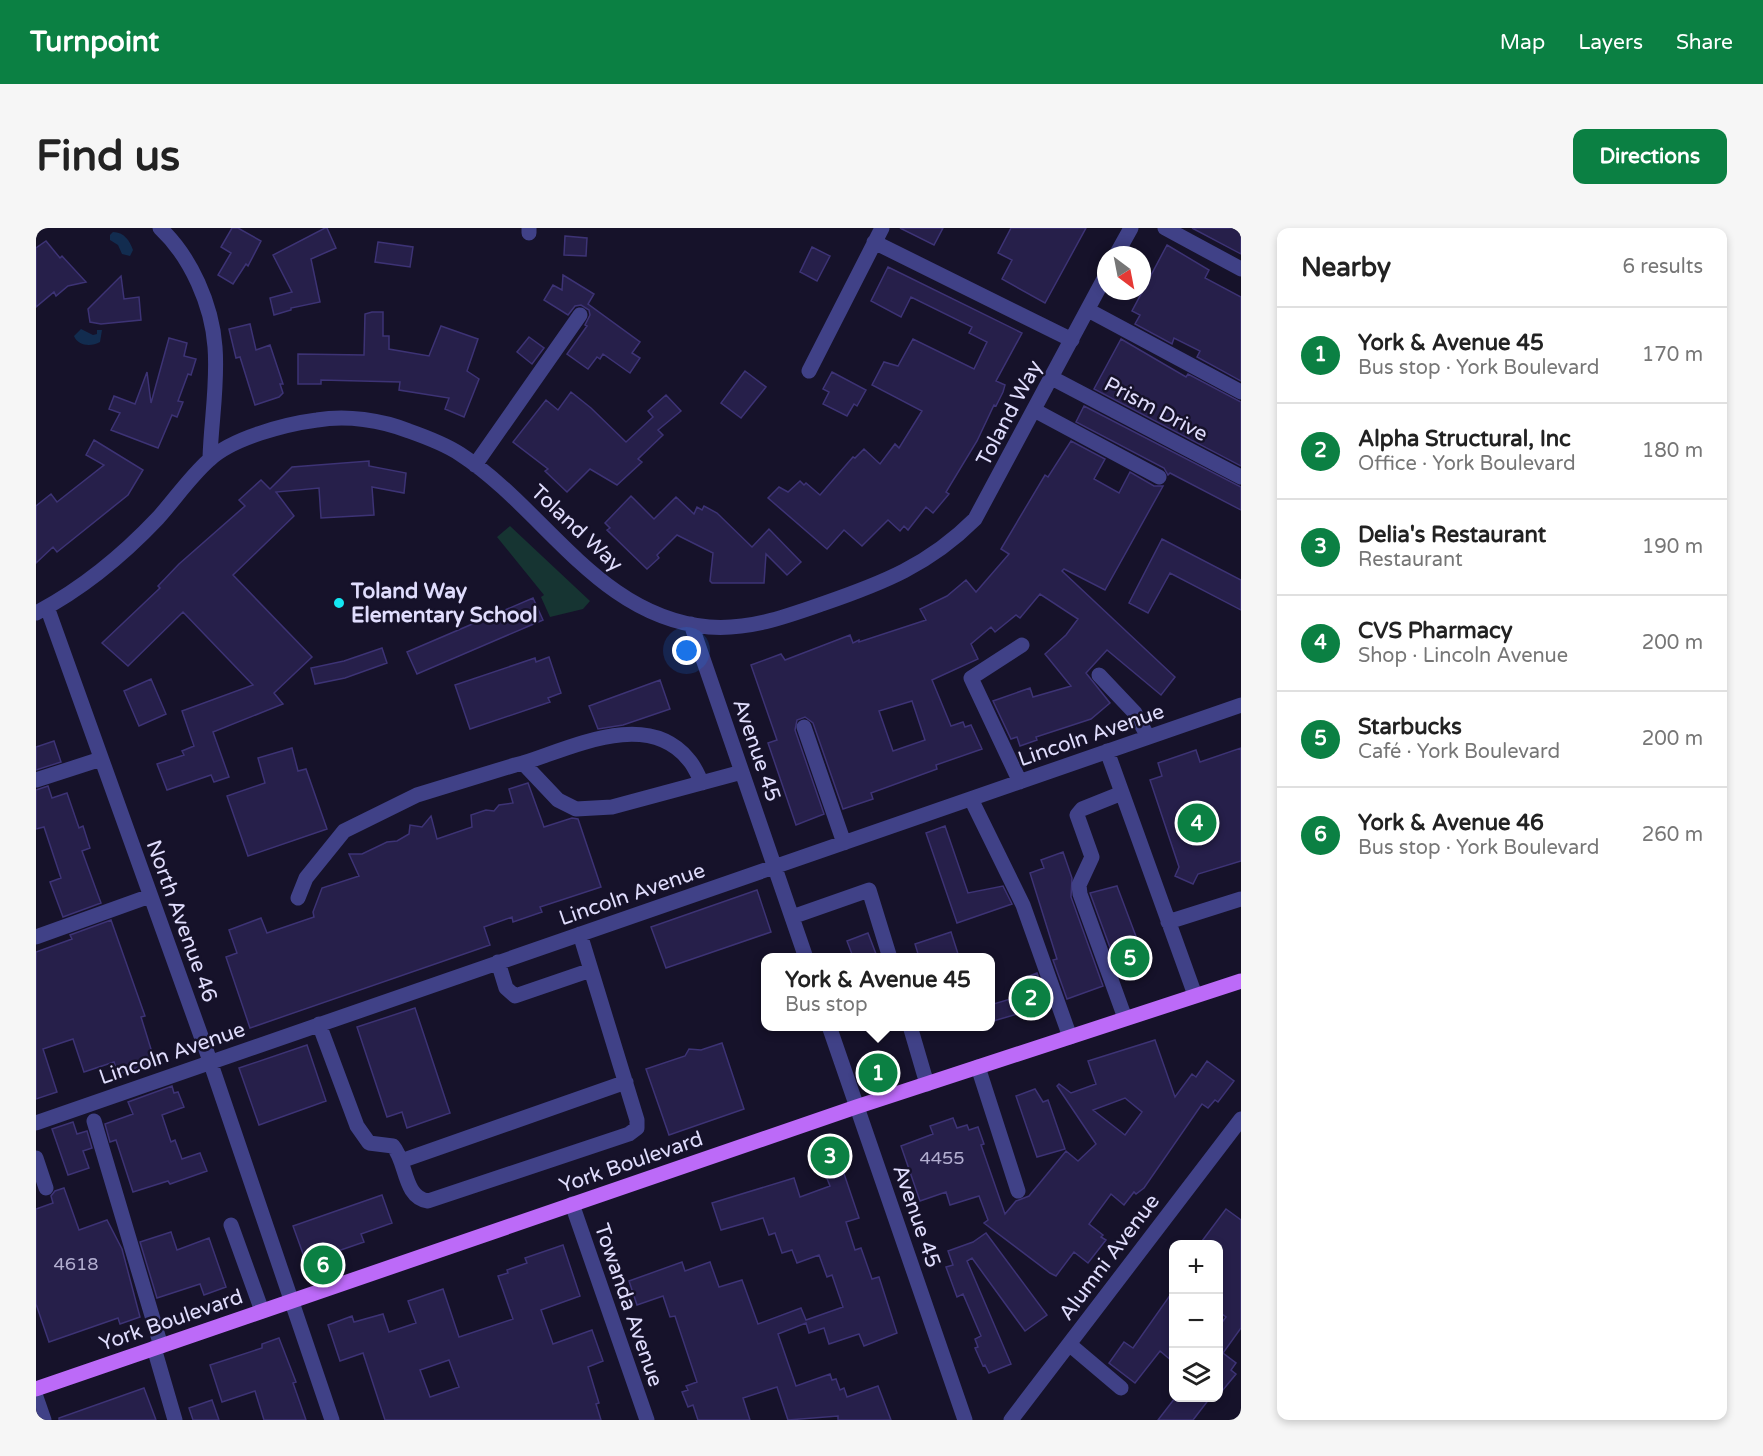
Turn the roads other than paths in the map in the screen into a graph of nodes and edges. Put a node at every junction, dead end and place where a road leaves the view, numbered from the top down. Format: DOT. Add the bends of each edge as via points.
graph roads {
  1 [pos="160,228"];
  2 [pos="882,228"];
  3 [pos="1131,228"];
  4 [pos="1165,228"];
  5 [pos="874,242"];
  6 [pos="1121,246"];
  7 [pos="1241,269"];
  8 [pos="1097,292"];
  9 [pos="1088,310"];
  10 [pos="580,315"];
  11 [pos="1072,340"];
  12 [pos="810,371"];
  13 [pos="1052,378"];
  14 [pos="1241,392"];
  15 [pos="1034,410"];
  16 [pos="210,458"];
  17 [pos="475,465"];
  18 [pos="1159,477"];
  19 [pos="1241,477"];
  20 [pos="41,610"];
  21 [pos="691,624"];
  22 [pos="1022,645"];
  23 [pos="1099,675"];
  24 [pos="1241,705"];
  25 [pos="804,727"];
  26 [pos="1148,737"];
  27 [pos="1107,751"];
  28 [pos="101,759"];
  29 [pos="523,763"];
  30 [pos="742,772"];
  31 [pos="36,780"];
  32 [pos="1020,782"];
  33 [pos="702,783"];
  34 [pos="1122,793"];
  35 [pos="971,799"];
  36 [pos="844,843"];
  37 [pos="775,867"];
  38 [pos="150,896"];
  39 [pos="298,898"];
  40 [pos="1241,899"];
  41 [pos="792,917"];
  42 [pos="1168,922"];
  43 [pos="580,934"];
  44 [pos="36,937"];
  45 [pos="805,953"];
  46 [pos="889,953"];
  47 [pos="498,962"];
  48 [pos="591,970"];
  49 [pos="1241,981"];
  50 [pos="1195,995"];
  51 [pos="1125,1018"];
  52 [pos="319,1024"];
  53 [pos="831,1031"];
  54 [pos="911,1031"];
  55 [pos="1070,1037"];
  56 [pos="210,1061"];
  57 [pos="978,1067"];
  58 [pos="626,1082"];
  59 [pos="927,1084"];
  60 [pos="856,1107"];
  61 [pos="1241,1119"];
  62 [pos="94,1121"];
  63 [pos="36,1123"];
  64 [pos="36,1158"];
  65 [pos="401,1161"];
  66 [pos="46,1188"];
  67 [pos="1018,1191"];
  68 [pos="572,1204"];
  69 [pos="231,1225"];
  70 [pos="290,1301"];
  71 [pos="262,1311"];
  72 [pos="1069,1344"];
  73 [pos="158,1347"];
  74 [pos="1121,1388"];
  75 [pos="36,1389"];
  76 [pos="36,1397"];
  77 [pos="44,1420"];
  78 [pos="175,1420"];
  79 [pos="332,1420"];
  80 [pos="647,1420"];
  81 [pos="965,1420"];
  82 [pos="1011,1420"];
  1 -- 16 [label="street" via="185,256 210,323 216,374"];
  2 -- 5 [label="street"];
  3 -- 6 [label="street"];
  4 -- 7 [label="street"];
  5 -- 11 [label="street"];
  5 -- 12 [label="street"];
  8 -- 9 [label="street, Toland Way"];
  9 -- 11 [label="street, Toland Way"];
  9 -- 14 [label="street"];
  10 -- 17 [label="street"];
  11 -- 13 [label="street, Toland Way"];
  13 -- 15 [label="street, Toland Way"];
  13 -- 19 [label="street, Prism Drive"];
  15 -- 18 [label="street"];
  15 -- 21 [label="street, Toland Way" via="975,519 925,562 872,587 780,619 743,626"];
  16 -- 17 [label="street, Toland Way" via="256,434 284,426 320,419 355,419 392,425 429,439"];
  16 -- 20 [label="street, Toland Way" via="129,548 86,582"];
  17 -- 21 [label="street, Toland Way" via="600,582 659,615"];
  20 -- 28 [label="street, North Avenue 46"];
  21 -- 30 [label="street, Avenue 45"];
  22 -- 32 [label="street" via="971,678"];
  23 -- 26 [label="street" via="1135,713"];
  24 -- 26 [label="street, Lincoln Avenue"];
  25 -- 36 [label="street"];
  26 -- 27 [label="street, Lincoln Avenue"];
  27 -- 32 [label="street, Lincoln Avenue"];
  27 -- 34 [label="street"];
  28 -- 31 [label="street"];
  28 -- 38 [label="street, North Avenue 46"];
  29 -- 33 [label="street" via="558,800 576,809 612,807"];
  29 -- 33 [label="street" via="608,737 635,733 656,738 688,758"];
  29 -- 39 [label="street" via="417,795 344,831 306,878"];
  30 -- 33 [label="street"];
  30 -- 37 [label="street, Avenue 45"];
  32 -- 35 [label="street, Lincoln Avenue"];
  34 -- 42 [label="street"];
  34 -- 51 [label="street" via="1077,815 1092,857 1079,885 1080,894"];
  35 -- 36 [label="street, Lincoln Avenue"];
  35 -- 55 [label="street" via="1023,905"];
  36 -- 37 [label="street, Lincoln Avenue"];
  37 -- 41 [label="street, Avenue 45"];
  37 -- 43 [label="street, Lincoln Avenue"];
  38 -- 44 [label="street"];
  38 -- 56 [label="street, North Avenue 46"];
  40 -- 42 [label="street"];
  41 -- 45 [label="street, Avenue 45"];
  41 -- 46 [label="street" via="869,890"];
  42 -- 50 [label="street"];
  43 -- 47 [label="street, Lincoln Avenue"];
  43 -- 48 [label="street"];
  47 -- 48 [label="street" via="506,988 515,996"];
  47 -- 52 [label="street, Lincoln Avenue"];
  48 -- 58 [label="street"];
  49 -- 50 [label="main road, York Boulevard"];
  50 -- 51 [label="main road, York Boulevard"];
  51 -- 55 [label="main road, York Boulevard"];
  52 -- 56 [label="street, Lincoln Avenue"];
  52 -- 65 [label="street" via="357,1126 369,1143 393,1146"];
  53 -- 60 [label="street, Avenue 45"];
  54 -- 59 [label="street"];
  55 -- 57 [label="main road, York Boulevard"];
  56 -- 63 [label="street, Lincoln Avenue"];
  56 -- 70 [label="street, North Avenue 46"];
  57 -- 59 [label="main road, York Boulevard"];
  57 -- 67 [label="street"];
  58 -- 65 [label="street"];
  58 -- 65 [label="street" via="637,1120 637,1128 629,1134 428,1201 413,1193"];
  59 -- 60 [label="main road, York Boulevard"];
  60 -- 68 [label="main road, York Boulevard"];
  60 -- 81 [label="street, Avenue 45"];
  61 -- 72 [label="street, Alumni Avenue"];
  62 -- 73 [label="street"];
  64 -- 66 [label="street"];
  68 -- 70 [label="main road, York Boulevard"];
  68 -- 80 [label="street, Towanda Avenue"];
  69 -- 71 [label="street"];
  70 -- 71 [label="main road, York Boulevard"];
  70 -- 79 [label="street, North Avenue 46"];
  71 -- 73 [label="main road, York Boulevard"];
  72 -- 74 [label="street"];
  72 -- 82 [label="street, Alumni Avenue"];
  73 -- 75 [label="main road, York Boulevard"];
  73 -- 78 [label="street"];
  76 -- 77 [label="street"];
}
